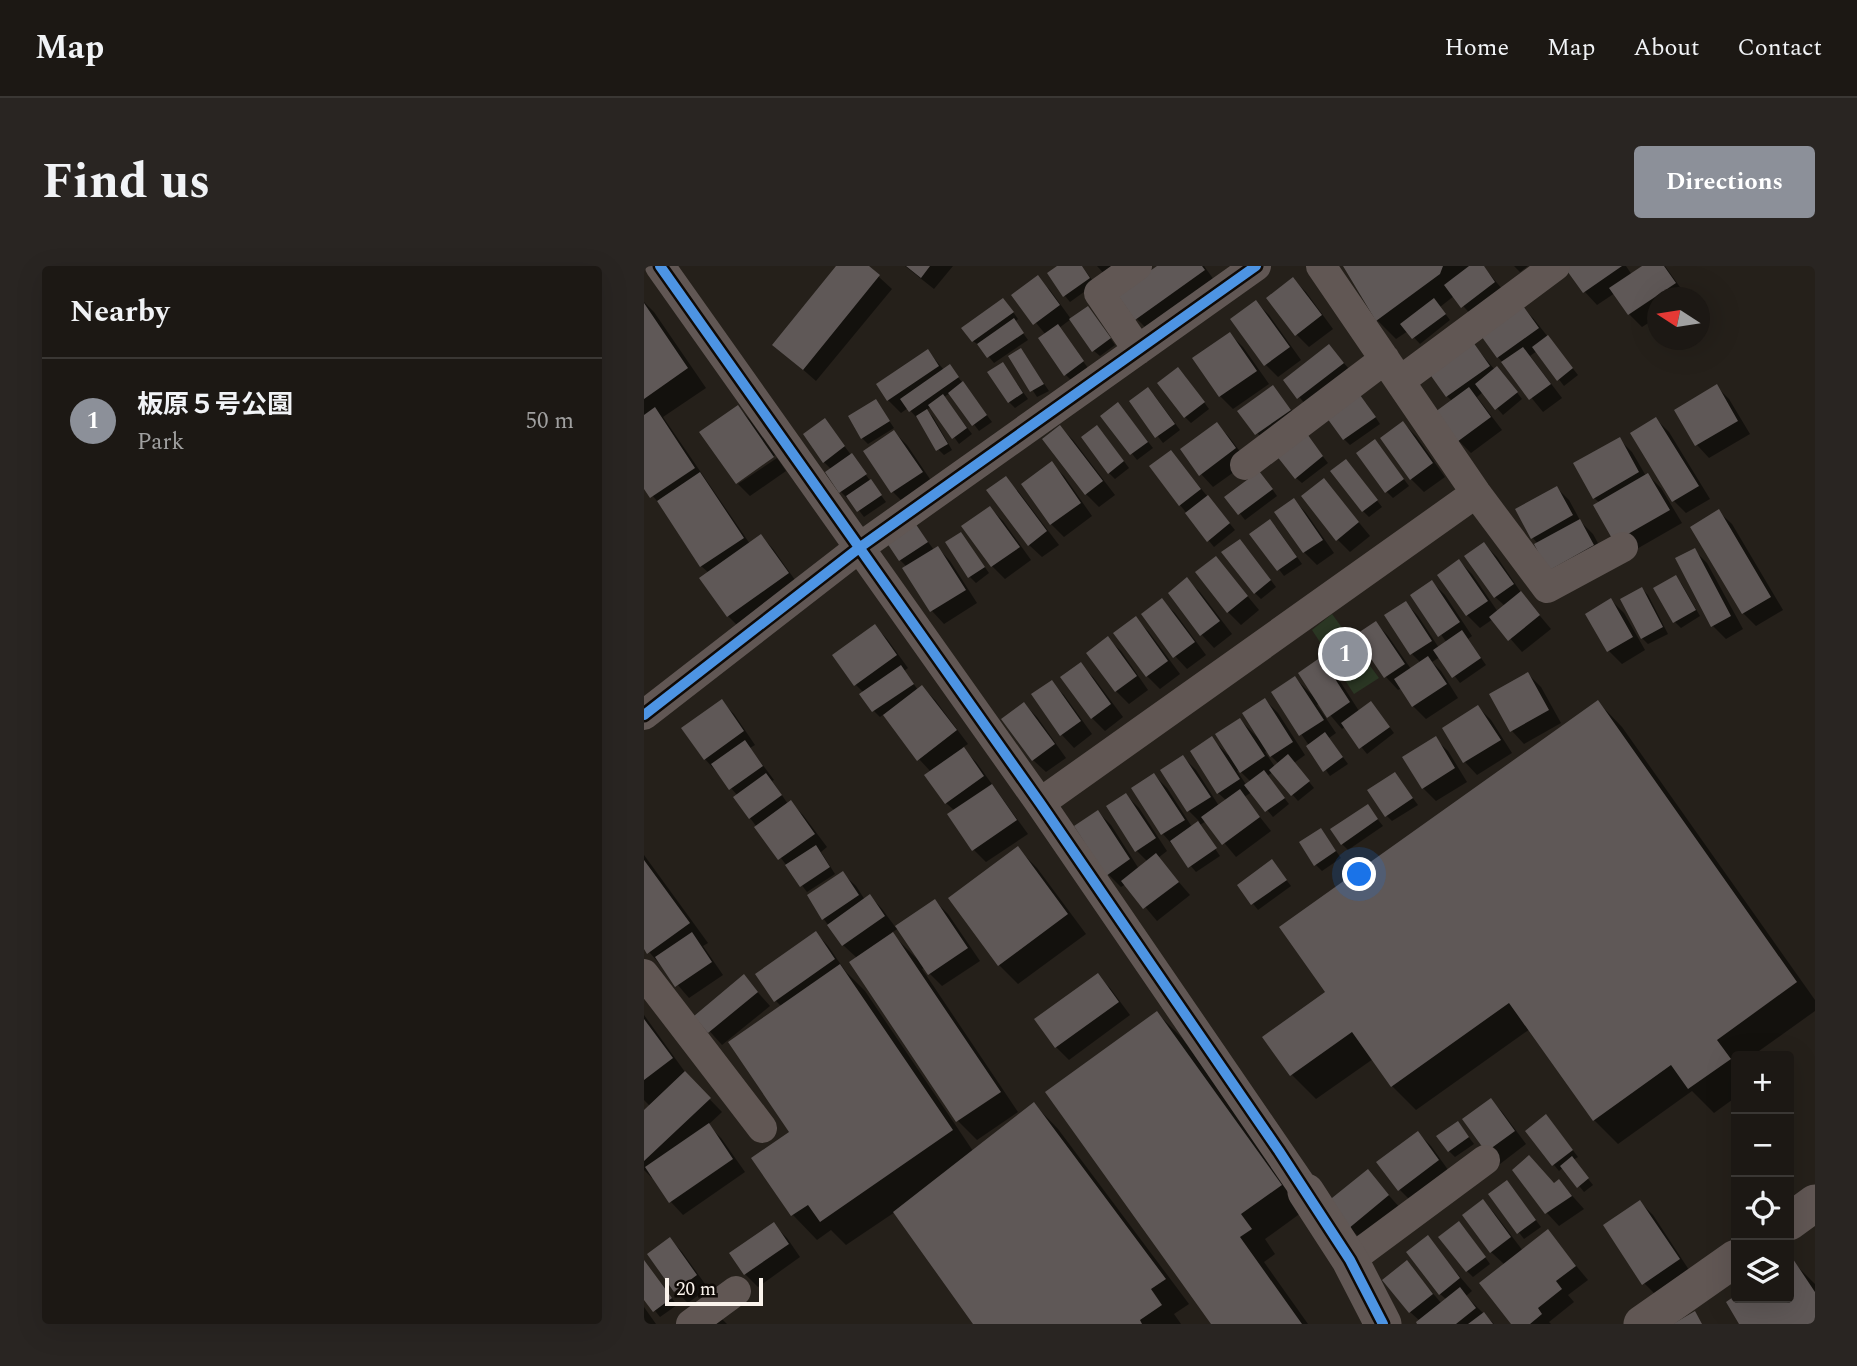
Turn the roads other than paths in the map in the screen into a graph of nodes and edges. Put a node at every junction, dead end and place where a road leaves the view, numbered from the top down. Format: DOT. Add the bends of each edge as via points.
graph roads {
  1 [pos="660,266"];
  2 [pos="1137,266"];
  3 [pos="1321,266"];
  4 [pos="1555,266"];
  5 [pos="1249,268"];
  6 [pos="1138,350"];
  7 [pos="1392,370"];
  8 [pos="1245,465"];
  9 [pos="1476,493"];
  10 [pos="1623,547"];
  11 [pos="859,548"];
  12 [pos="644,715"];
  13 [pos="1040,803"];
  14 [pos="644,974"];
  15 [pos="762,1128"];
  16 [pos="1485,1160"];
  17 [pos="1306,1192"];
  18 [pos="1815,1203"];
  19 [pos="1794,1218"];
  20 [pos="1350,1260"];
  21 [pos="1731,1262"];
  22 [pos="736,1291"];
  23 [pos="691,1324"];
  24 [pos="1383,1324"];
  25 [pos="1642,1324"];
  1 -- 11 [label="street"];
  2 -- 6 [label="street" via="1099,293"];
  3 -- 7 [label="street"];
  4 -- 7 [label="street"];
  5 -- 6 [label="street"];
  6 -- 11 [label="street"];
  7 -- 8 [label="street"];
  7 -- 9 [label="street"];
  9 -- 10 [label="street" via="1547,588"];
  9 -- 13 [label="street"];
  11 -- 12 [label="street"];
  11 -- 13 [label="street"];
  13 -- 17 [label="street"];
  14 -- 15 [label="street"];
  16 -- 20 [label="street"];
  17 -- 20 [label="street"];
  18 -- 19 [label="street"];
  20 -- 24 [label="street"];
  21 -- 25 [label="street"];
  22 -- 23 [label="street"];
}
